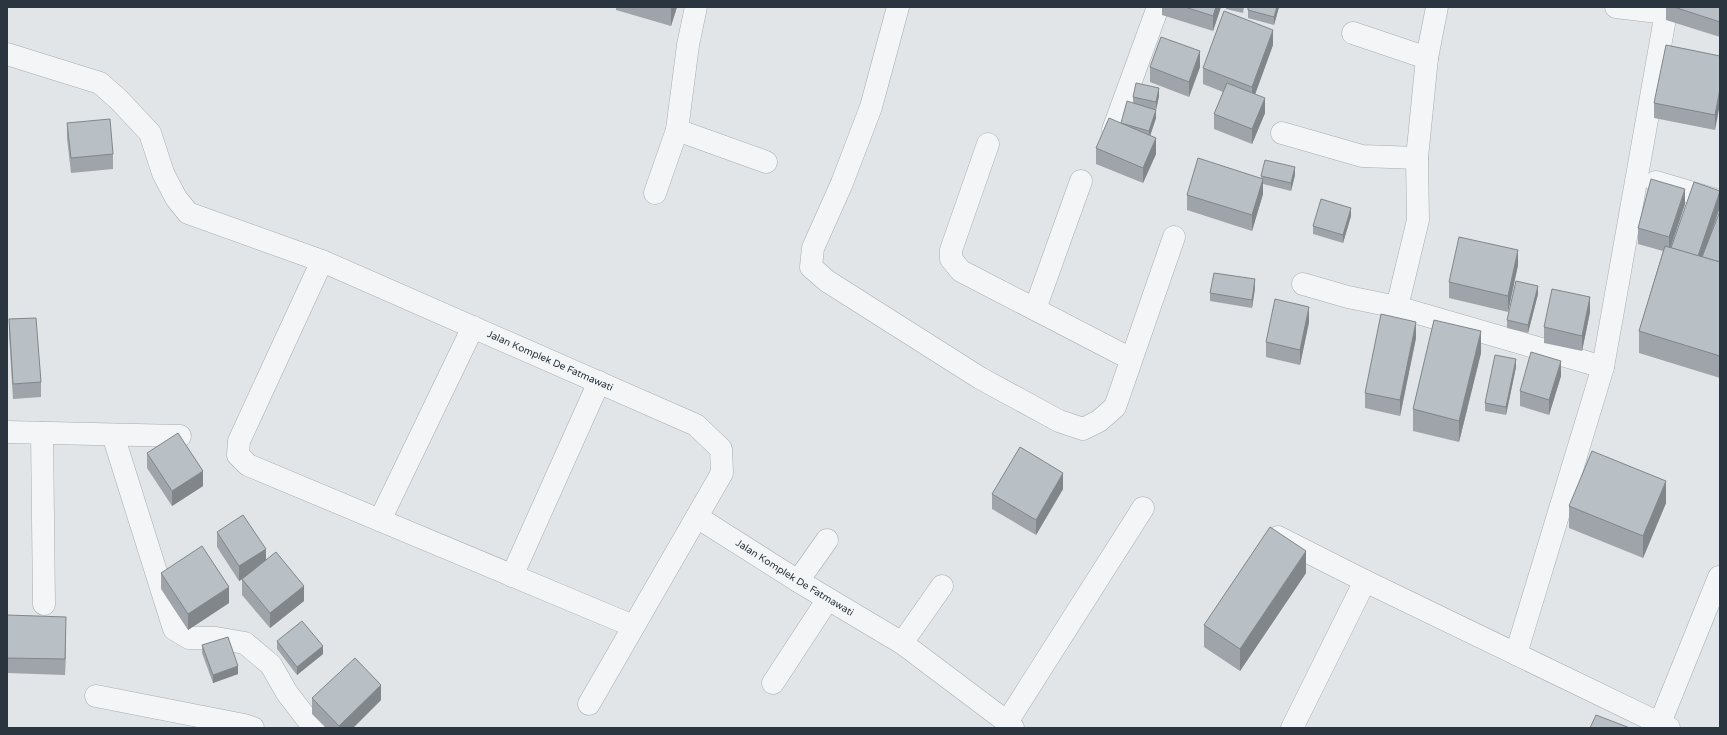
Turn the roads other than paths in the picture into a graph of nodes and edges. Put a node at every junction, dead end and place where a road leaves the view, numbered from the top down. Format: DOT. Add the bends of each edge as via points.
graph roads {
  1 [pos="696,7"];
  2 [pos="898,7"];
  3 [pos="1158,7"];
  4 [pos="1437,7"];
  5 [pos="1616,7"];
  6 [pos="1666,10"];
  7 [pos="1353,33"];
  8 [pos="7,54"];
  9 [pos="1427,58"];
  10 [pos="677,130"];
  11 [pos="1113,130"];
  12 [pos="1282,133"];
  13 [pos="988,144"];
  14 [pos="1417,158"];
  15 [pos="766,162"];
  16 [pos="1636,175"];
  17 [pos="1082,181"];
  18 [pos="655,193"];
  19 [pos="1720,201"];
  20 [pos="1174,237"];
  21 [pos="322,261"];
  22 [pos="1303,284"];
  23 [pos="1397,307"];
  24 [pos="1035,309"];
  25 [pos="473,327"];
  26 [pos="1131,359"];
  27 [pos="1603,366"];
  28 [pos="599,382"];
  29 [pos="7,432"];
  30 [pos="42,433"];
  31 [pos="113,435"];
  32 [pos="180,436"];
  33 [pos="1144,508"];
  34 [pos="697,517"];
  35 [pos="380,520"];
  36 [pos="1269,532"];
  37 [pos="827,540"];
  38 [pos="512,576"];
  39 [pos="1720,577"];
  40 [pos="798,581"];
  41 [pos="1365,581"];
  42 [pos="942,586"];
  43 [pos="828,600"];
  44 [pos="44,604"];
  45 [pos="634,626"];
  46 [pos="902,643"];
  47 [pos="1516,654"];
  48 [pos="773,683"];
  49 [pos="96,696"];
  50 [pos="589,704"];
  51 [pos="1010,725"];
  52 [pos="1662,727"];
  53 [pos="253,728"];
  54 [pos="314,728"];
  55 [pos="1292,728"];
  1 -- 10 [label="street" via="688,45"];
  2 -- 26 [label="street" via="871,107 842,183 813,248 811,267 827,281 980,378 1059,421 1083,429 1099,421 1115,406"];
  3 -- 11 [label="street"];
  4 -- 9 [label="street"];
  5 -- 6 [label="street"];
  6 -- 16 [label="street"];
  7 -- 9 [label="street"];
  8 -- 21 [label="street, Jalan Komplek De Fatmawati" via="100,83 150,134 163,173 176,198 188,213"];
  9 -- 14 [label="street"];
  10 -- 15 [label="street"];
  10 -- 18 [label="street"];
  12 -- 14 [label="street" via="1362,156"];
  13 -- 24 [label="street" via="951,250 951,259 961,271"];
  14 -- 23 [label="street" via="1418,220"];
  16 -- 19 [label="street"];
  16 -- 27 [label="street"];
  17 -- 24 [label="street"];
  20 -- 26 [label="street"];
  21 -- 25 [label="street, Jalan Komplek De Fatmawati"];
  21 -- 35 [label="street" via="238,441 238,455 248,465"];
  22 -- 23 [label="street"];
  23 -- 27 [label="street"];
  24 -- 26 [label="street"];
  25 -- 28 [label="street, Jalan Komplek De Fatmawati"];
  25 -- 35 [label="street"];
  27 -- 47 [label="street"];
  28 -- 34 [label="street, Jalan Komplek De Fatmawati" via="696,425 721,449 722,473"];
  28 -- 38 [label="street"];
  29 -- 30 [label="street"];
  30 -- 31 [label="street"];
  30 -- 44 [label="street"];
  31 -- 32 [label="street"];
  31 -- 54 [label="street" via="174,629 189,638 216,638 246,643 271,665 287,693"];
  33 -- 51 [label="street"];
  34 -- 40 [label="street, Jalan Komplek De Fatmawati"];
  34 -- 45 [label="street"];
  35 -- 38 [label="street"];
  36 -- 41 [label="street"];
  37 -- 40 [label="street"];
  38 -- 45 [label="street"];
  39 -- 52 [label="street"];
  40 -- 43 [label="street, Jalan Komplek De Fatmawati"];
  41 -- 47 [label="street"];
  41 -- 55 [label="street"];
  42 -- 46 [label="street"];
  43 -- 46 [label="street, Jalan Komplek De Fatmawati"];
  43 -- 48 [label="street"];
  45 -- 50 [label="street"];
  46 -- 51 [label="street, Jalan Komplek De Fatmawati"];
  47 -- 52 [label="street"];
  49 -- 53 [label="street"];
}
